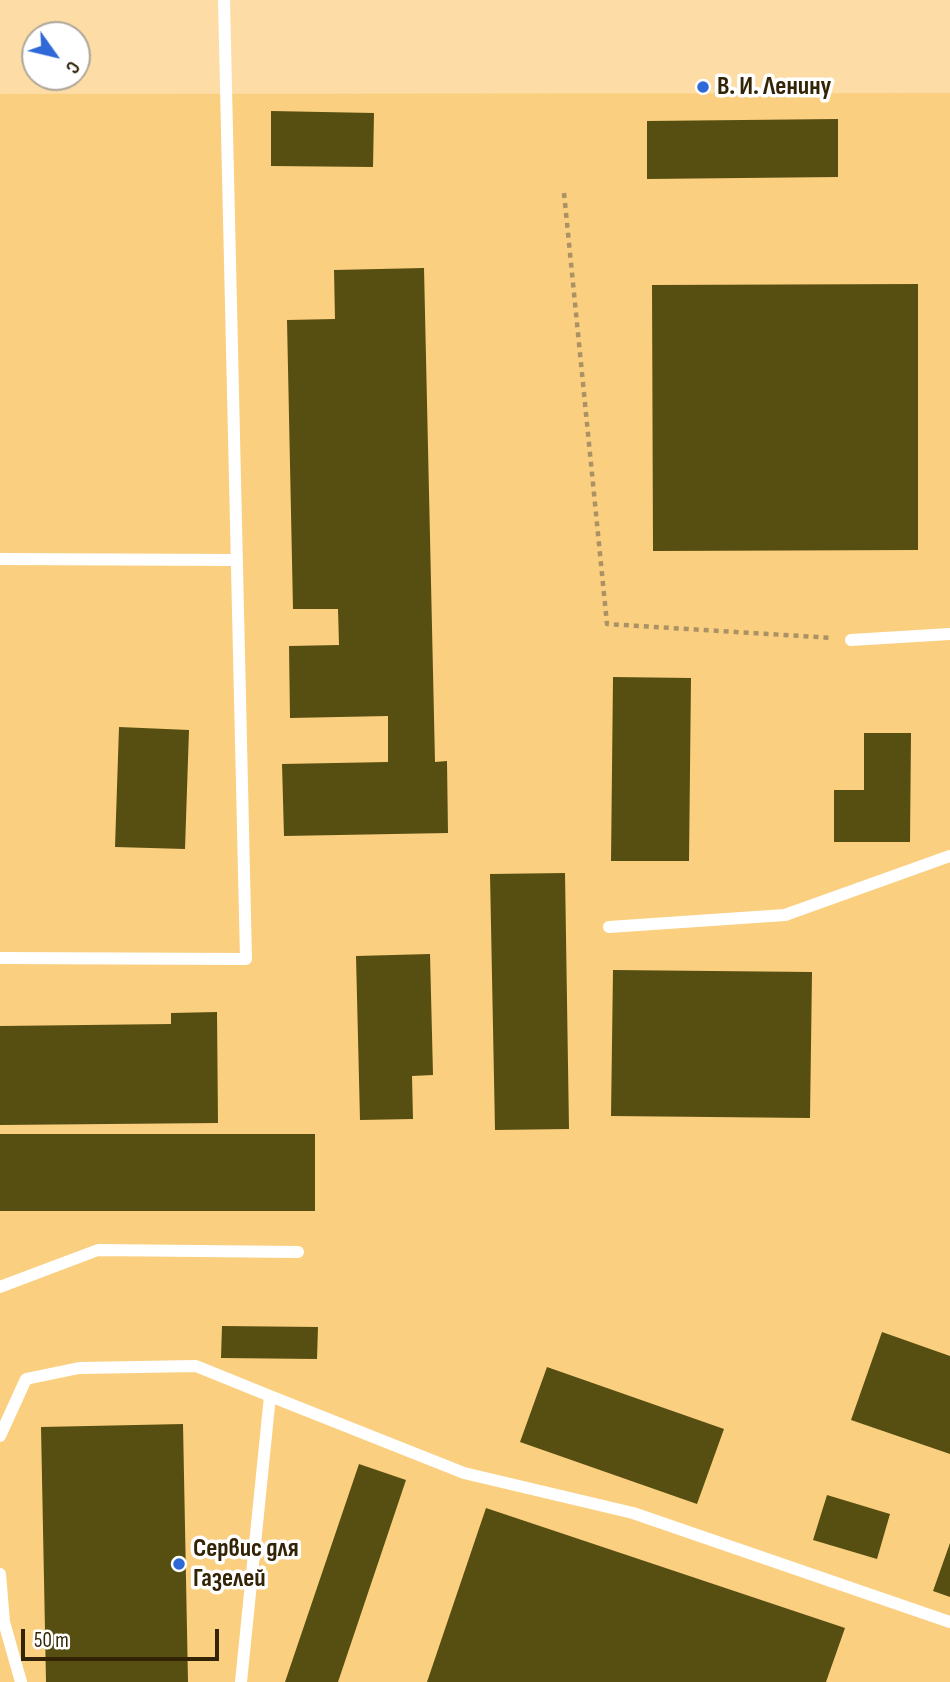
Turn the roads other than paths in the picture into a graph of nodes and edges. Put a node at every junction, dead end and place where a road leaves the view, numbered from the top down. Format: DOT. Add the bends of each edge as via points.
graph roads {
  1 [pos="224,0"];
  2 [pos="0,559"];
  3 [pos="237,560"];
  4 [pos="950,634"];
  5 [pos="852,640"];
  6 [pos="950,856"];
  7 [pos="609,927"];
  8 [pos="0,958"];
  9 [pos="298,1252"];
  10 [pos="0,1287"];
  11 [pos="270,1396"];
  12 [pos="0,1436"];
  13 [pos="0,1574"];
  14 [pos="950,1622"];
  15 [pos="21,1682"];
  16 [pos="242,1682"];
  1 -- 3 [label="lane"];
  2 -- 3 [label="lane"];
  3 -- 8 [label="lane" via="246,959"];
  4 -- 5 [label="lane"];
  6 -- 7 [label="lane" via="785,915"];
  9 -- 10 [label="lane" via="98,1250"];
  11 -- 12 [label="lane" via="196,1366 79,1368 26,1379"];
  11 -- 14 [label="lane" via="464,1473 633,1513"];
  11 -- 16 [label="lane"];
  13 -- 15 [label="lane" via="4,1622"];
}
